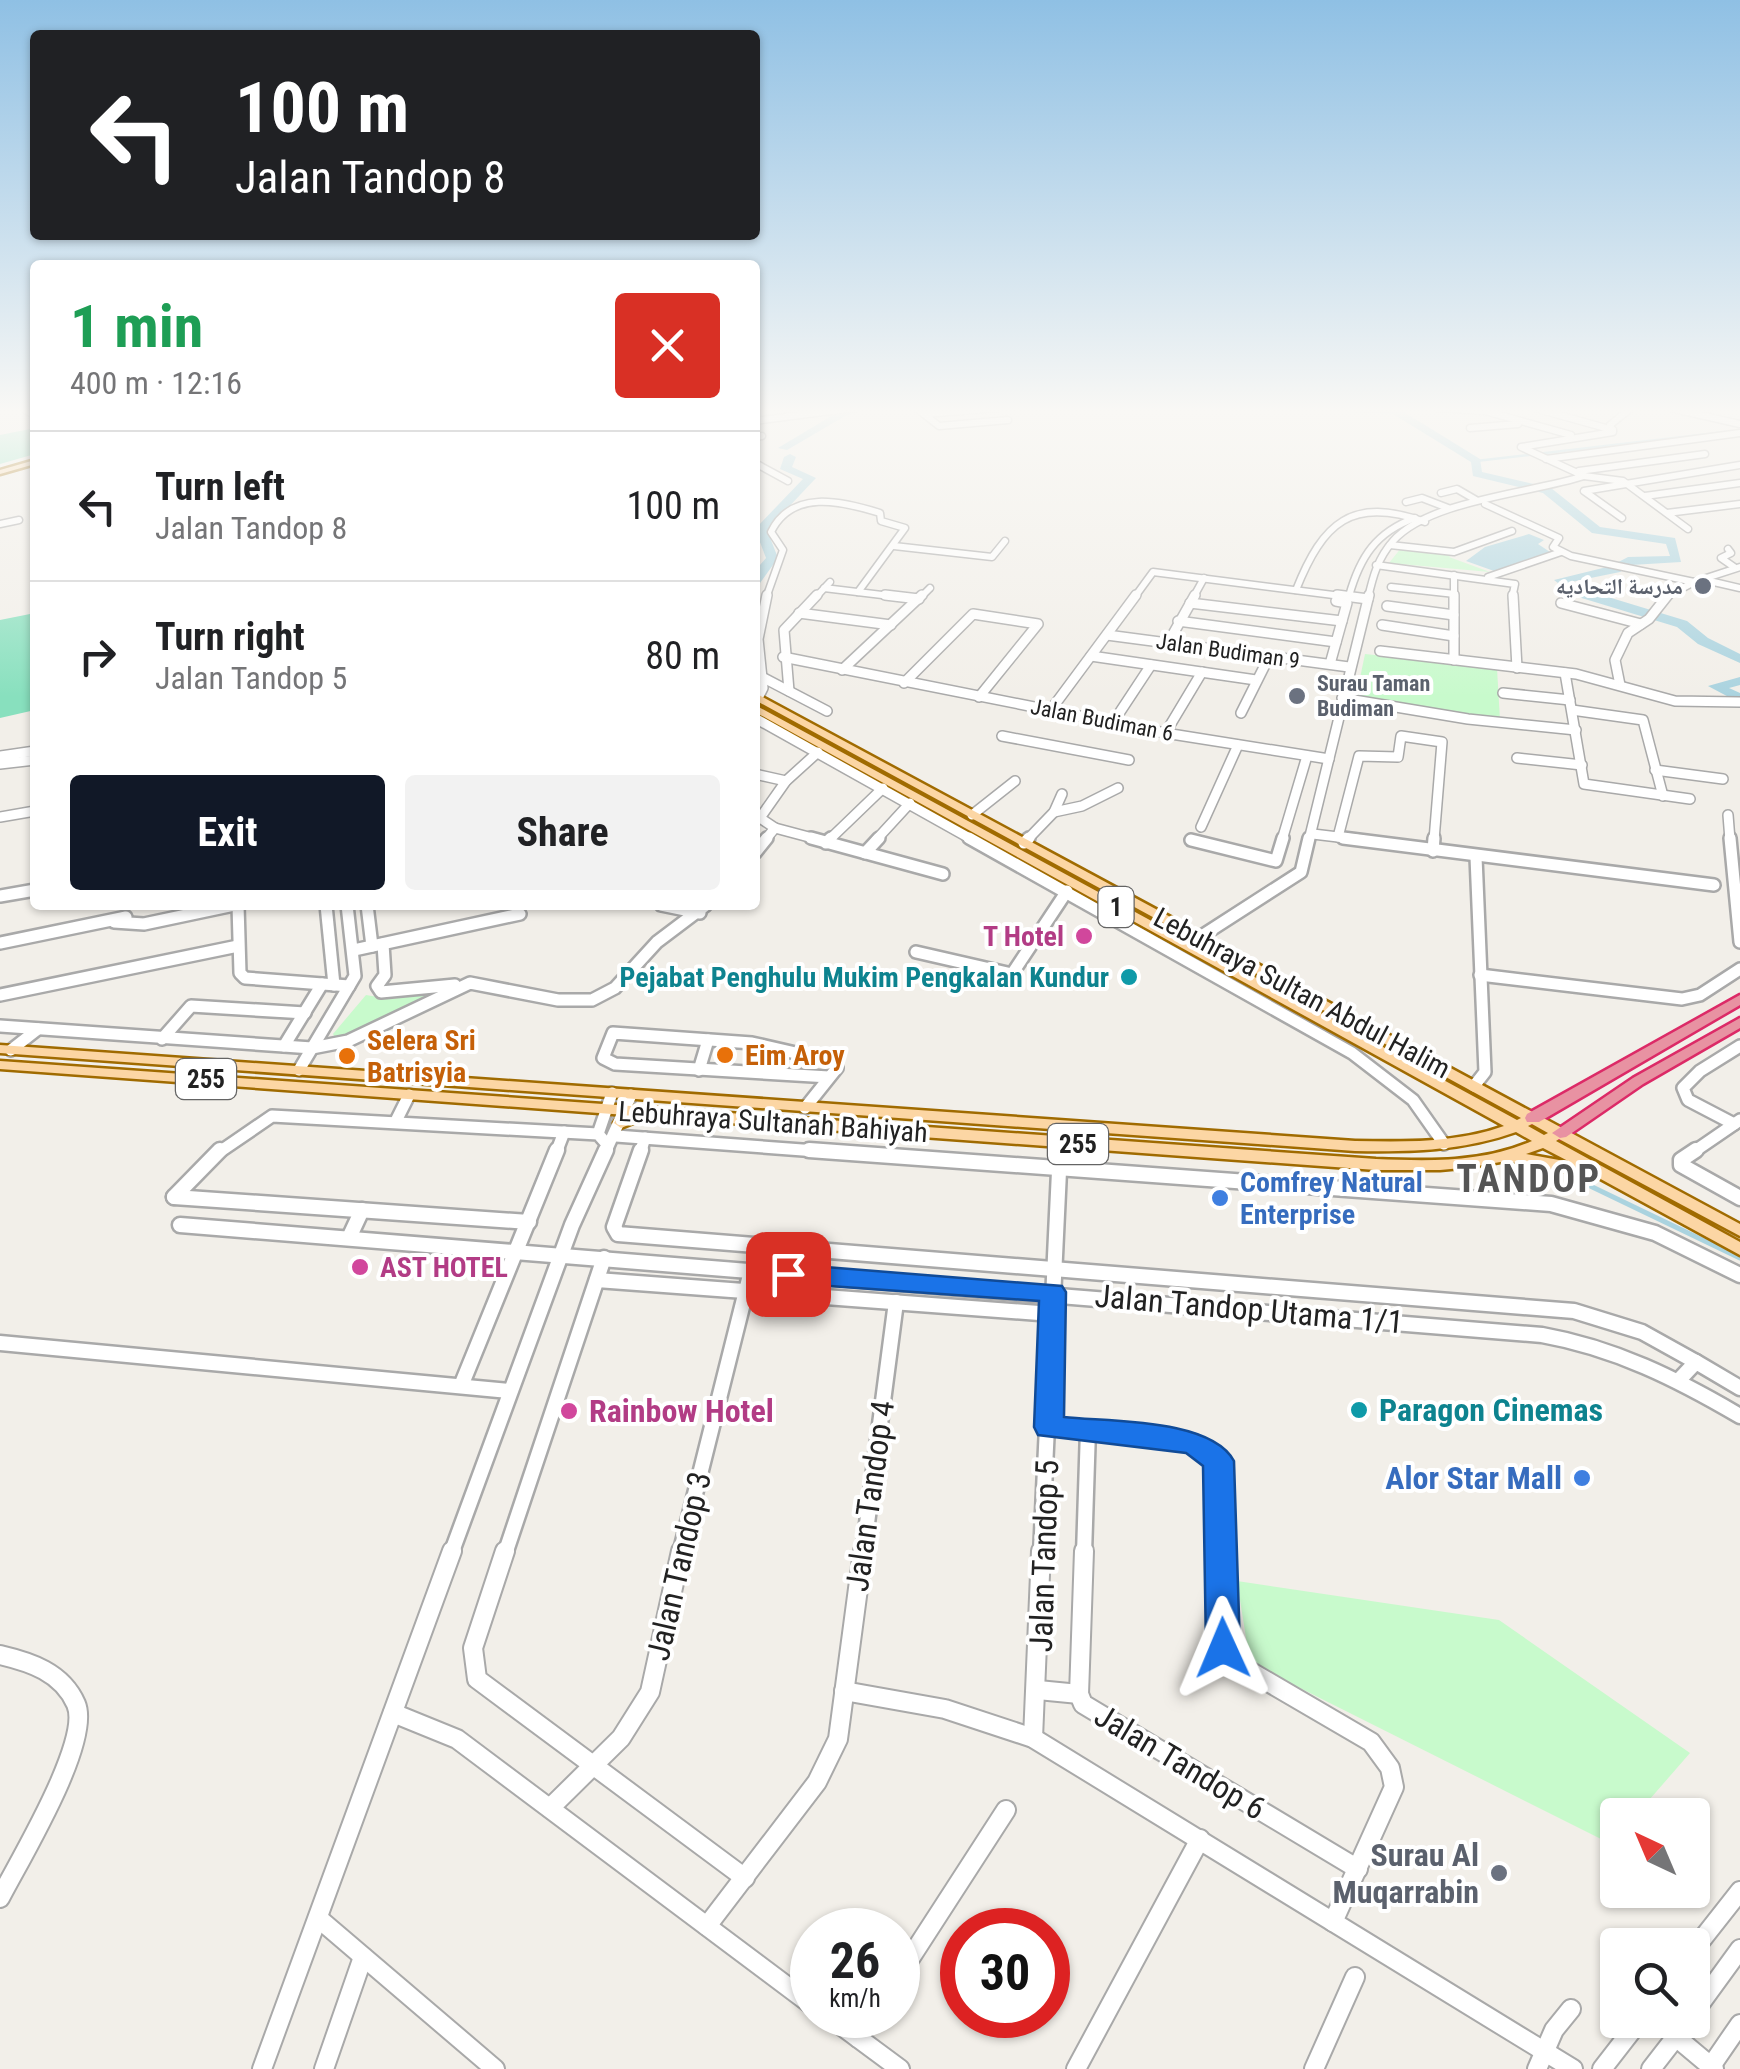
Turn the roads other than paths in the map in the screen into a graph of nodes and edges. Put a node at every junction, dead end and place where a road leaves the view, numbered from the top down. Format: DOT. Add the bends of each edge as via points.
graph roads {
  1 [pos="815,505"];
  2 [pos="851,505"];
  3 [pos="1439,505"];
  4 [pos="1467,505"];
  5 [pos="1474,505"];
  6 [pos="1487,505"];
  7 [pos="1604,505"];
  8 [pos="1656,505"];
  9 [pos="1736,505"];
  10 [pos="1448,508"];
  11 [pos="1667,513"];
  12 [pos="1414,518"];
  13 [pos="1622,518"];
  14 [pos="18,520"];
  15 [pos="1425,522"];
  16 [pos="0,524"];
  17 [pos="1688,528"];
  18 [pos="1512,532"];
  19 [pos="1005,541"];
  20 [pos="1390,545"];
  21 [pos="894,546"];
  22 [pos="1728,549"];
  23 [pos="1561,552"];
  24 [pos="1376,565"];
  25 [pos="1737,567"];
  26 [pos="1454,575"];
  27 [pos="1484,578"];
  28 [pos="1203,581"];
  29 [pos="1698,581"];
  30 [pos="1391,587"];
  31 [pos="930,588"];
  32 [pos="1740,588"];
  33 [pos="1296,590"];
  34 [pos="858,592"];
  35 [pos="1454,594"];
  36 [pos="1348,596"];
  37 [pos="919,599"];
  38 [pos="1368,599"];
  39 [pos="1190,603"];
  40 [pos="1561,603"];
  41 [pos="1386,606"];
  42 [pos="799,613"];
  43 [pos="1454,615"];
  44 [pos="1178,622"];
  45 [pos="1342,622"];
  46 [pos="1641,624"];
  47 [pos="892,625"];
  48 [pos="1382,625"];
  49 [pos="760,630"];
  50 [pos="1107,634"];
  51 [pos="1454,636"];
  52 [pos="1336,642"];
  53 [pos="1168,643"];
  54 [pos="1380,651"];
  55 [pos="1091,656"];
  56 [pos="783,657"];
  57 [pos="1269,657"];
  58 [pos="1454,660"];
  59 [pos="1151,664"];
  60 [pos="1330,664"];
  61 [pos="1350,667"];
  62 [pos="1517,668"];
  63 [pos="842,670"];
  64 [pos="1202,672"];
  65 [pos="1565,673"];
  66 [pos="760,677"];
  67 [pos="1256,680"];
  68 [pos="904,683"];
  69 [pos="1620,686"];
  70 [pos="789,691"];
  71 [pos="1504,694"];
  72 [pos="980,697"];
  73 [pos="1342,698"];
  74 [pos="760,703"];
  75 [pos="760,703"];
  76 [pos="1738,704"];
  77 [pos="1571,705"];
  78 [pos="1050,710"];
  79 [pos="1240,712"];
  80 [pos="1116,718"];
  81 [pos="799,720"];
  82 [pos="760,721"];
  83 [pos="1169,728"];
  84 [pos="1576,730"];
  85 [pos="1002,736"];
  86 [pos="1238,744"];
  87 [pos="818,752"];
  88 [pos="30,753"];
  89 [pos="0,756"];
  90 [pos="1307,756"];
  91 [pos="1517,758"];
  92 [pos="1329,759"];
  93 [pos="1129,760"];
  94 [pos="30,761"];
  95 [pos="0,764"];
  96 [pos="1582,766"];
  97 [pos="1656,770"];
  98 [pos="760,775"];
  99 [pos="1723,780"];
  100 [pos="1015,781"];
  101 [pos="786,782"];
  102 [pos="883,788"];
  103 [pos="1118,788"];
  104 [pos="1062,794"];
  105 [pos="1663,796"];
  106 [pos="1690,799"];
  107 [pos="760,801"];
  108 [pos="772,802"];
  109 [pos="910,804"];
  110 [pos="30,812"];
  111 [pos="1054,812"];
  112 [pos="972,814"];
  113 [pos="1728,815"];
  114 [pos="0,816"];
  115 [pos="1202,827"];
  116 [pos="775,828"];
  117 [pos="1314,834"];
  118 [pos="1338,837"];
  119 [pos="1191,840"];
  120 [pos="826,843"];
  121 [pos="1024,843"];
  122 [pos="760,847"];
  123 [pos="1433,851"];
  124 [pos="864,854"];
  125 [pos="1476,857"];
  126 [pos="943,874"];
  127 [pos="1714,885"];
  128 [pos="30,891"];
  129 [pos="1068,891"];
  130 [pos="0,896"];
  131 [pos="212,910"];
  132 [pos="236,910"];
  133 [pos="326,910"];
  134 [pos="348,910"];
  135 [pos="368,910"];
  136 [pos="702,910"];
  137 [pos="520,914"];
  138 [pos="126,917"];
  139 [pos="110,920"];
  140 [pos="1200,938"];
  141 [pos="1740,942"];
  142 [pos="0,943"];
  143 [pos="378,945"];
  144 [pos="238,946"];
  145 [pos="354,950"];
  146 [pos="916,952"];
  147 [pos="1737,969"];
  148 [pos="1480,975"];
  149 [pos="470,983"];
  150 [pos="328,984"];
  151 [pos="349,986"];
  152 [pos="0,995"];
  153 [pos="1740,1000"];
  154 [pos="305,1012"];
  155 [pos="1740,1022"];
  156 [pos="0,1026"];
  157 [pos="38,1029"];
  158 [pos="122,1036"];
  159 [pos="162,1038"];
  160 [pos="708,1040"];
  161 [pos="284,1046"];
  162 [pos="1740,1046"];
  163 [pos="312,1048"];
  164 [pos="5,1050"];
  165 [pos="54,1053"];
  166 [pos="80,1055"];
  167 [pos="130,1058"];
  168 [pos="0,1065"];
  169 [pos="41,1068"];
  170 [pos="68,1070"];
  171 [pos="299,1070"];
  172 [pos="699,1070"];
  173 [pos="829,1078"];
  174 [pos="1474,1086"];
  175 [pos="408,1095"];
  176 [pos="1478,1107"];
  177 [pos="805,1108"];
  178 [pos="1532,1118"];
  179 [pos="396,1121"];
  180 [pos="613,1121"];
  181 [pos="1737,1122"];
  182 [pos="1516,1128"];
  183 [pos="564,1132"];
  184 [pos="1560,1133"];
  185 [pos="645,1138"];
  186 [pos="1474,1139"];
  187 [pos="1060,1142"];
  188 [pos="1544,1143"];
  189 [pos="1444,1144"];
  190 [pos="1502,1155"];
  191 [pos="1058,1168"];
  192 [pos="1598,1174"];
  193 [pos="1740,1198"];
  194 [pos="362,1210"];
  195 [pos="529,1222"];
  196 [pos="180,1225"];
  197 [pos="1740,1232"];
  198 [pos="350,1238"];
  199 [pos="1740,1249"];
  200 [pos="519,1251"];
  201 [pos="562,1255"];
  202 [pos="604,1258"];
  203 [pos="1053,1268"];
  204 [pos="751,1271"];
  205 [pos="1740,1275"];
  206 [pos="597,1280"];
  207 [pos="746,1291"];
  208 [pos="1052,1292"];
  209 [pos="896,1302"];
  210 [pos="1052,1314"];
  211 [pos="0,1342"];
  212 [pos="1696,1362"];
  213 [pos="1680,1380"];
  214 [pos="461,1386"];
  215 [pos="1740,1388"];
  216 [pos="510,1391"];
  217 [pos="1740,1416"];
  218 [pos="1048,1427"];
  219 [pos="1088,1430"];
  220 [pos="0,1655"];
  221 [pos="1038,1690"];
  222 [pos="844,1691"];
  223 [pos="1079,1694"];
  224 [pos="392,1713"];
  225 [pos="1033,1738"];
  226 [pos="597,1764"];
  227 [pos="550,1808"];
  228 [pos="1006,1810"];
  229 [pos="1200,1840"];
  230 [pos="1358,1869"];
  231 [pos="745,1878"];
  232 [pos="1740,1891"];
  233 [pos="0,1898"];
  234 [pos="318,1918"];
  235 [pos="1333,1922"];
  236 [pos="707,1926"];
  237 [pos="1710,1929"];
  238 [pos="920,1943"];
  239 [pos="1740,1949"];
  240 [pos="363,1957"];
  241 [pos="1355,1977"];
  242 [pos="790,1988"];
  243 [pos="1710,1991"];
  244 [pos="1571,2009"];
  245 [pos="1740,2024"];
  246 [pos="858,2038"];
  247 [pos="1626,2038"];
  248 [pos="1675,2038"];
  249 [pos="1694,2038"];
  250 [pos="1540,2060"];
  251 [pos="1711,2068"];
  252 [pos="262,2069"];
  253 [pos="324,2069"];
  254 [pos="495,2069"];
  255 [pos="900,2069"];
  256 [pos="1076,2069"];
  257 [pos="1314,2069"];
  258 [pos="1573,2069"];
  259 [pos="1602,2069"];
  260 [pos="1651,2069"];
  1 -- 49 [label="street" via="784,510 771,532 783,547"];
  2 -- 21 [label="street" via="905,528"];
  3 -- 10 [label="street"];
  4 -- 10 [label="street"];
  5 -- 15 [label="street"];
  6 -- 23 [label="street" via="1559,538 1552,546"];
  7 -- 13 [label="street"];
  8 -- 11 [label="street"];
  9 -- 11 [label="street"];
  10 -- 12 [label="street"];
  11 -- 17 [label="street"];
  12 -- 15 [label="street"];
  12 -- 33 [label="street" via="1384,508 1339,519 1310,549"];
  12 -- 36 [label="street" via="1387,526 1359,558"];
  14 -- 16 [label="street"];
  15 -- 20 [label="street"];
  18 -- 20 [label="street" via="1454,552"];
  19 -- 21 [label="street" via="992,557"];
  20 -- 24 [label="street"];
  21 -- 34 [label="street"];
  22 -- 25 [label="street" via="1731,554 1721,558"];
  23 -- 27 [label="street"];
  23 -- 29 [label="street"];
  24 -- 26 [label="street"];
  24 -- 38 [label="street"];
  25 -- 29 [label="street"];
  26 -- 27 [label="street"];
  26 -- 35 [label="street"];
  27 -- 62 [label="street" via="1516,586 1511,605"];
  28 -- 33 [label="street"];
  28 -- 39 [label="street"];
  28 -- 45 [label="street" via="1344,602"];
  28 -- 50 [label="street" via="1150,574"];
  29 -- 32 [label="street"];
  29 -- 46 [label="street" via="1664,597"];
  30 -- 35 [label="street"];
  31 -- 37 [label="street"];
  33 -- 36 [label="street"];
  34 -- 37 [label="street"];
  34 -- 42 [label="street" via="827,585"];
  35 -- 43 [label="street"];
  36 -- 38 [label="street"];
  37 -- 47 [label="street"];
  38 -- 61 [label="street"];
  39 -- 44 [label="street"];
  39 -- 45 [label="street"];
  40 -- 46 [label="street"];
  41 -- 43 [label="street"];
  42 -- 47 [label="street"];
  42 -- 56 [label="street" via="784,630"];
  43 -- 51 [label="street"];
  44 -- 52 [label="street"];
  44 -- 53 [label="street"];
  45 -- 52 [label="street"];
  46 -- 69 [label="street" via="1628,633 1615,660"];
  47 -- 63 [label="street"];
  48 -- 51 [label="street"];
  50 -- 53 [label="street, Jalan Budiman 9"];
  50 -- 55 [label="street"];
  51 -- 58 [label="street"];
  52 -- 60 [label="street"];
  53 -- 57 [label="street, Jalan Budiman 9"];
  54 -- 58 [label="street"];
  55 -- 59 [label="street"];
  55 -- 78 [label="street"];
  56 -- 63 [label="street, Jalan Budiman 6"];
  56 -- 70 [label="street"];
  57 -- 60 [label="street, Jalan Budiman 9"];
  57 -- 67 [label="street"];
  58 -- 62 [label="street"];
  59 -- 64 [label="street"];
  59 -- 80 [label="street"];
  60 -- 61 [label="street, Jalan Budiman 9"];
  61 -- 73 [label="street"];
  62 -- 65 [label="street"];
  63 -- 68 [label="street, Jalan Budiman 6"];
  64 -- 67 [label="street"];
  64 -- 83 [label="street"];
  65 -- 69 [label="street"];
  65 -- 77 [label="street"];
  66 -- 70 [label="street"];
  67 -- 79 [label="street"];
  68 -- 72 [label="street, Jalan Budiman 6"];
  68 -- 72 [label="street" via="973,614 1038,624"];
  69 -- 76 [label="street" via="1675,701"];
  70 -- 81 [label="street" via="826,710"];
  71 -- 77 [label="street"];
  72 -- 78 [label="street, Jalan Budiman 6"];
  73 -- 84 [label="street"];
  73 -- 92 [label="street"];
  74 -- 81 [label="main road, Lebuhraya Sultan Abdul Halim / 1"];
  75 -- 176 [label="main road, Lebuhraya Sultan Abdul Halim / 1"];
  77 -- 84 [label="street"];
  77 -- 97 [label="street" via="1643,720"];
  78 -- 86 [label="street, Jalan Budiman 6"];
  81 -- 112 [label="main road, Lebuhraya Sultan Abdul Halim / 1"];
  82 -- 87 [label="street"];
  84 -- 96 [label="street"];
  85 -- 93 [label="street"];
  86 -- 90 [label="street, Jalan Budiman 6"];
  86 -- 115 [label="street"];
  87 -- 101 [label="street"];
  87 -- 102 [label="street"];
  88 -- 89 [label="street"];
  90 -- 92 [label="street, Jalan Budiman 6"];
  90 -- 119 [label="street" via="1276,860"];
  91 -- 96 [label="street"];
  92 -- 117 [label="street"];
  94 -- 95 [label="street"];
  96 -- 105 [label="street" via="1584,784"];
  97 -- 99 [label="street"];
  97 -- 105 [label="street"];
  98 -- 101 [label="street"];
  100 -- 112 [label="street"];
  101 -- 108 [label="street"];
  102 -- 109 [label="street"];
  102 -- 120 [label="street"];
  103 -- 111 [label="street"];
  104 -- 111 [label="street"];
  105 -- 106 [label="street"];
  107 -- 108 [label="street"];
  108 -- 116 [label="street" via="760,818"];
  109 -- 124 [label="street"];
  109 -- 129 [label="street"];
  110 -- 114 [label="street"];
  111 -- 121 [label="street"];
  112 -- 121 [label="main road, Lebuhraya Sultan Abdul Halim / 1"];
  113 -- 141 [label="street" via="1728,897"];
  116 -- 120 [label="street"];
  116 -- 122 [label="street"];
  117 -- 118 [label="street"];
  117 -- 140 [label="street" via="1296,877"];
  118 -- 123 [label="street"];
  118 -- 123 [label="street" via="1359,756 1398,757 1402,736 1442,742"];
  120 -- 124 [label="street"];
  121 -- 140 [label="main road, Lebuhraya Sultan Abdul Halim / 1"];
  123 -- 125 [label="street"];
  124 -- 126 [label="street"];
  125 -- 127 [label="street"];
  125 -- 148 [label="street"];
  128 -- 130 [label="street"];
  129 -- 146 [label="street" via="1012,974"];
  129 -- 189 [label="street" via="1365,1062 1412,1100"];
  131 -- 139 [label="street" via="144,924"];
  132 -- 144 [label="street"];
  133 -- 150 [label="street"];
  134 -- 145 [label="street"];
  135 -- 143 [label="street"];
  136 -- 149 [label="street" via="658,942 617,986 590,1001"];
  137 -- 143 [label="street"];
  138 -- 139 [label="street"];
  139 -- 142 [label="street"];
  140 -- 174 [label="main road, Lebuhraya Sultan Abdul Halim / 1"];
  143 -- 145 [label="street"];
  143 -- 149 [label="street" via="385,975 378,990 392,994"];
  144 -- 150 [label="street" via="245,978"];
  144 -- 152 [label="street"];
  145 -- 151 [label="street"];
  147 -- 148 [label="street" via="1708,991 1682,999"];
  148 -- 174 [label="street" via="1485,1072"];
  149 -- 163 [label="street" via="348,1041"];
  150 -- 151 [label="street"];
  150 -- 154 [label="street"];
  151 -- 163 [label="street"];
  153 -- 178 [label="highway"];
  154 -- 159 [label="street" via="190,1006"];
  154 -- 161 [label="street"];
  155 -- 184 [label="highway"];
  156 -- 157 [label="street"];
  157 -- 158 [label="street"];
  157 -- 164 [label="street"];
  158 -- 159 [label="street"];
  158 -- 167 [label="street"];
  159 -- 161 [label="street"];
  160 -- 172 [label="street"];
  160 -- 172 [label="street" via="613,1033 602,1058"];
  160 -- 173 [label="street" via="832,1060 838,1066"];
  161 -- 163 [label="street"];
  162 -- 181 [label="street" via="1683,1088 1688,1100"];
  163 -- 171 [label="street"];
  164 -- 165 [label="main road, Lebuhraya Sultanah Bahiyah / 255"];
  165 -- 166 [label="main road, Lebuhraya Sultanah Bahiyah / 255"];
  165 -- 169 [label="main road"];
  166 -- 167 [label="main road, Lebuhraya Sultanah Bahiyah / 255"];
  166 -- 170 [label="main road"];
  167 -- 171 [label="main road, Lebuhraya Sultanah Bahiyah / 255"];
  168 -- 169 [label="main road, Lebuhraya Sultanah Bahiyah / 255"];
  169 -- 170 [label="main road, Lebuhraya Sultanah Bahiyah / 255"];
  170 -- 175 [label="main road, Lebuhraya Sultanah Bahiyah / 255"];
  171 -- 180 [label="main road, Lebuhraya Sultanah Bahiyah / 255" via="612,1093"];
  172 -- 173 [label="street"];
  173 -- 177 [label="street"];
  174 -- 178 [label="main road, Lebuhraya Sultan Abdul Halim / 1"];
  175 -- 179 [label="street"];
  175 -- 180 [label="main road, Lebuhraya Sultanah Bahiyah / 255" via="585,1108"];
  176 -- 182 [label="main road, Lebuhraya Sultan Abdul Halim / 1"];
  176 -- 186 [label="main road" via="1488,1124"];
  177 -- 180 [label="main road, Lebuhraya Sultanah Bahiyah / 255"];
  177 -- 189 [label="main road, Lebuhraya Sultanah Bahiyah / 255" via="1355,1146"];
  178 -- 182 [label="main road, Lebuhraya Sultanah Bahiyah"];
  178 -- 184 [label="main road, 1"];
  179 -- 183 [label="street"];
  179 -- 194 [label="street" via="272,1116 220,1149 174,1197"];
  180 -- 183 [label="street"];
  180 -- 185 [label="street"];
  180 -- 187 [label="main road, Lebuhraya Sultanah Bahiyah / 255" via="654,1113"];
  180 -- 201 [label="street"];
  181 -- 193 [label="street" via="1682,1165"];
  182 -- 186 [label="main road, Lebuhraya Sultanah Bahiyah / 255"];
  182 -- 188 [label="main road, 1"];
  183 -- 195 [label="street"];
  184 -- 188 [label="main road, Lebuhraya Sultanah Bahiyah"];
  184 -- 197 [label="main road, 1"];
  185 -- 191 [label="street"];
  185 -- 203 [label="street" via="615,1226 618,1234"];
  186 -- 189 [label="main road, Lebuhraya Sultanah Bahiyah / 255"];
  187 -- 190 [label="main road, Lebuhraya Sultanah Bahiyah / 255" via="1397,1165"];
  187 -- 191 [label="street, Jalan Tandop 5"];
  188 -- 190 [label="main road, Lebuhraya Sultanah Bahiyah / 255"];
  188 -- 192 [label="main road, 1"];
  190 -- 192 [label="main road"];
  191 -- 203 [label="street, Jalan Tandop 5"];
  191 -- 205 [label="street" via="1551,1204 1655,1233"];
  192 -- 199 [label="main road, 1"];
  194 -- 195 [label="street"];
  194 -- 198 [label="street"];
  195 -- 200 [label="street"];
  196 -- 198 [label="street, Jalan Tandop Utama 1/1"];
  198 -- 200 [label="street, Jalan Tandop Utama 1/1"];
  200 -- 201 [label="street, Jalan Tandop Utama 1/1"];
  200 -- 214 [label="street"];
  201 -- 202 [label="street, Jalan Tandop Utama 1/1"];
  201 -- 216 [label="street"];
  202 -- 204 [label="street, Jalan Tandop Utama 1/1"];
  202 -- 206 [label="street"];
  203 -- 208 [label="street, Jalan Tandop 5"];
  203 -- 212 [label="street" via="1588,1313 1642,1332"];
  204 -- 207 [label="street, Jalan Tandop 3"];
  204 -- 208 [label="street, Jalan Tandop Utama 1/1"];
  206 -- 207 [label="street"];
  206 -- 226 [label="street" via="473,1648 477,1678 488,1690"];
  207 -- 209 [label="street"];
  207 -- 226 [label="street, Jalan Tandop 3" via="650,1692"];
  208 -- 210 [label="street, Jalan Tandop 5"];
  208 -- 213 [label="street, Jalan Tandop Utama 1/1" via="1542,1335 1613,1351"];
  209 -- 210 [label="street"];
  209 -- 222 [label="street, Jalan Tandop 4"];
  210 -- 218 [label="street, Jalan Tandop 5"];
  211 -- 214 [label="street"];
  212 -- 213 [label="street"];
  212 -- 215 [label="street"];
  213 -- 217 [label="street, Jalan Tandop Utama 1/1"];
  214 -- 216 [label="street"];
  216 -- 224 [label="street"];
  218 -- 219 [label="street"];
  218 -- 221 [label="street, Jalan Tandop 5"];
  219 -- 223 [label="street, Jalan Tandop 6"];
  219 -- 230 [label="street" via="1193,1442 1218,1461 1223,1648 1229,1660 1371,1742 1390,1768 1394,1787"];
  220 -- 233 [label="street" via="41,1665 75,1701 78,1714 70,1761"];
  221 -- 223 [label="street"];
  221 -- 225 [label="street, Jalan Tandop 5"];
  222 -- 225 [label="street" via="945,1709"];
  222 -- 231 [label="street, Jalan Tandop 4" via="830,1760"];
  223 -- 230 [label="street, Jalan Tandop 6" via="1090,1711"];
  224 -- 227 [label="street" via="456,1739"];
  224 -- 234 [label="street"];
  225 -- 229 [label="street"];
  226 -- 227 [label="street, Jalan Tandop 3"];
  226 -- 231 [label="street"];
  227 -- 236 [label="street"];
  228 -- 238 [label="street"];
  229 -- 235 [label="street"];
  229 -- 256 [label="street"];
  230 -- 235 [label="street"];
  231 -- 236 [label="street, Jalan Tandop 4"];
  232 -- 237 [label="street"];
  234 -- 240 [label="street"];
  234 -- 252 [label="street"];
  235 -- 250 [label="street"];
  236 -- 242 [label="street"];
  239 -- 243 [label="street"];
  240 -- 253 [label="street"];
  240 -- 254 [label="street"];
  241 -- 257 [label="street"];
  244 -- 250 [label="street"];
  245 -- 251 [label="street"];
  246 -- 255 [label="street"];
  247 -- 259 [label="street"];
  248 -- 260 [label="street"];
  249 -- 251 [label="street"];
  250 -- 258 [label="street"];
}
